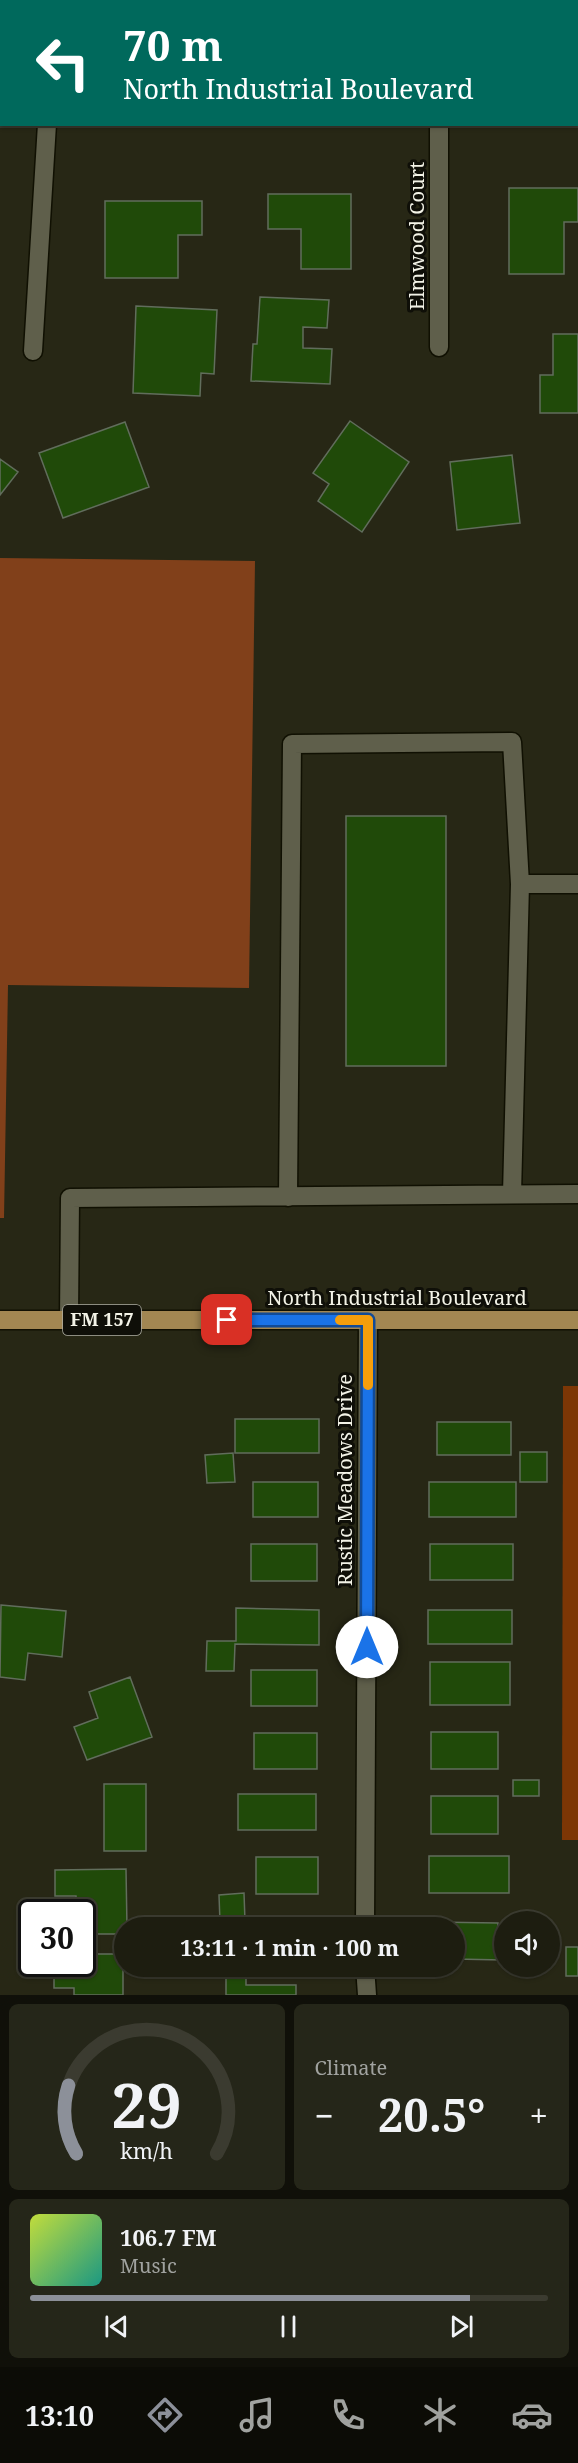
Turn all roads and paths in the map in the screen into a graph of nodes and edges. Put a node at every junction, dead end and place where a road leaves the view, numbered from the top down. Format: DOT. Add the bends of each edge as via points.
graph roads {
  1 [pos="47,126"];
  2 [pos="439,126"];
  3 [pos="439,347"];
  4 [pos="33,351"];
  5 [pos="520,884"];
  6 [pos="578,884"];
  7 [pos="512,1194"];
  8 [pos="578,1194"];
  9 [pos="288,1197"];
  10 [pos="0,1320"];
  11 [pos="69,1320"];
  12 [pos="368,1320"];
  13 [pos="578,1320"];
  14 [pos="365,1917"];
  15 [pos="366,1977"];
  16 [pos="368,1995"];
  1 -- 4 [label="street"];
  2 -- 3 [label="street, Elmwood Court"];
  5 -- 6 [label="street"];
  5 -- 7 [label="street"];
  5 -- 9 [label="street" via="512,742 292,744"];
  7 -- 8 [label="street"];
  7 -- 9 [label="street"];
  9 -- 11 [label="street" via="70,1198"];
  10 -- 11 [label="main road, North Industrial Boulevard / FM 157"];
  11 -- 12 [label="main road, North Industrial Boulevard / FM 157"];
  12 -- 13 [label="main road, North Industrial Boulevard / FM 157"];
  12 -- 14 [label="street, Rustic Meadows Drive"];
  15 -- 16 [label="street"];
}
